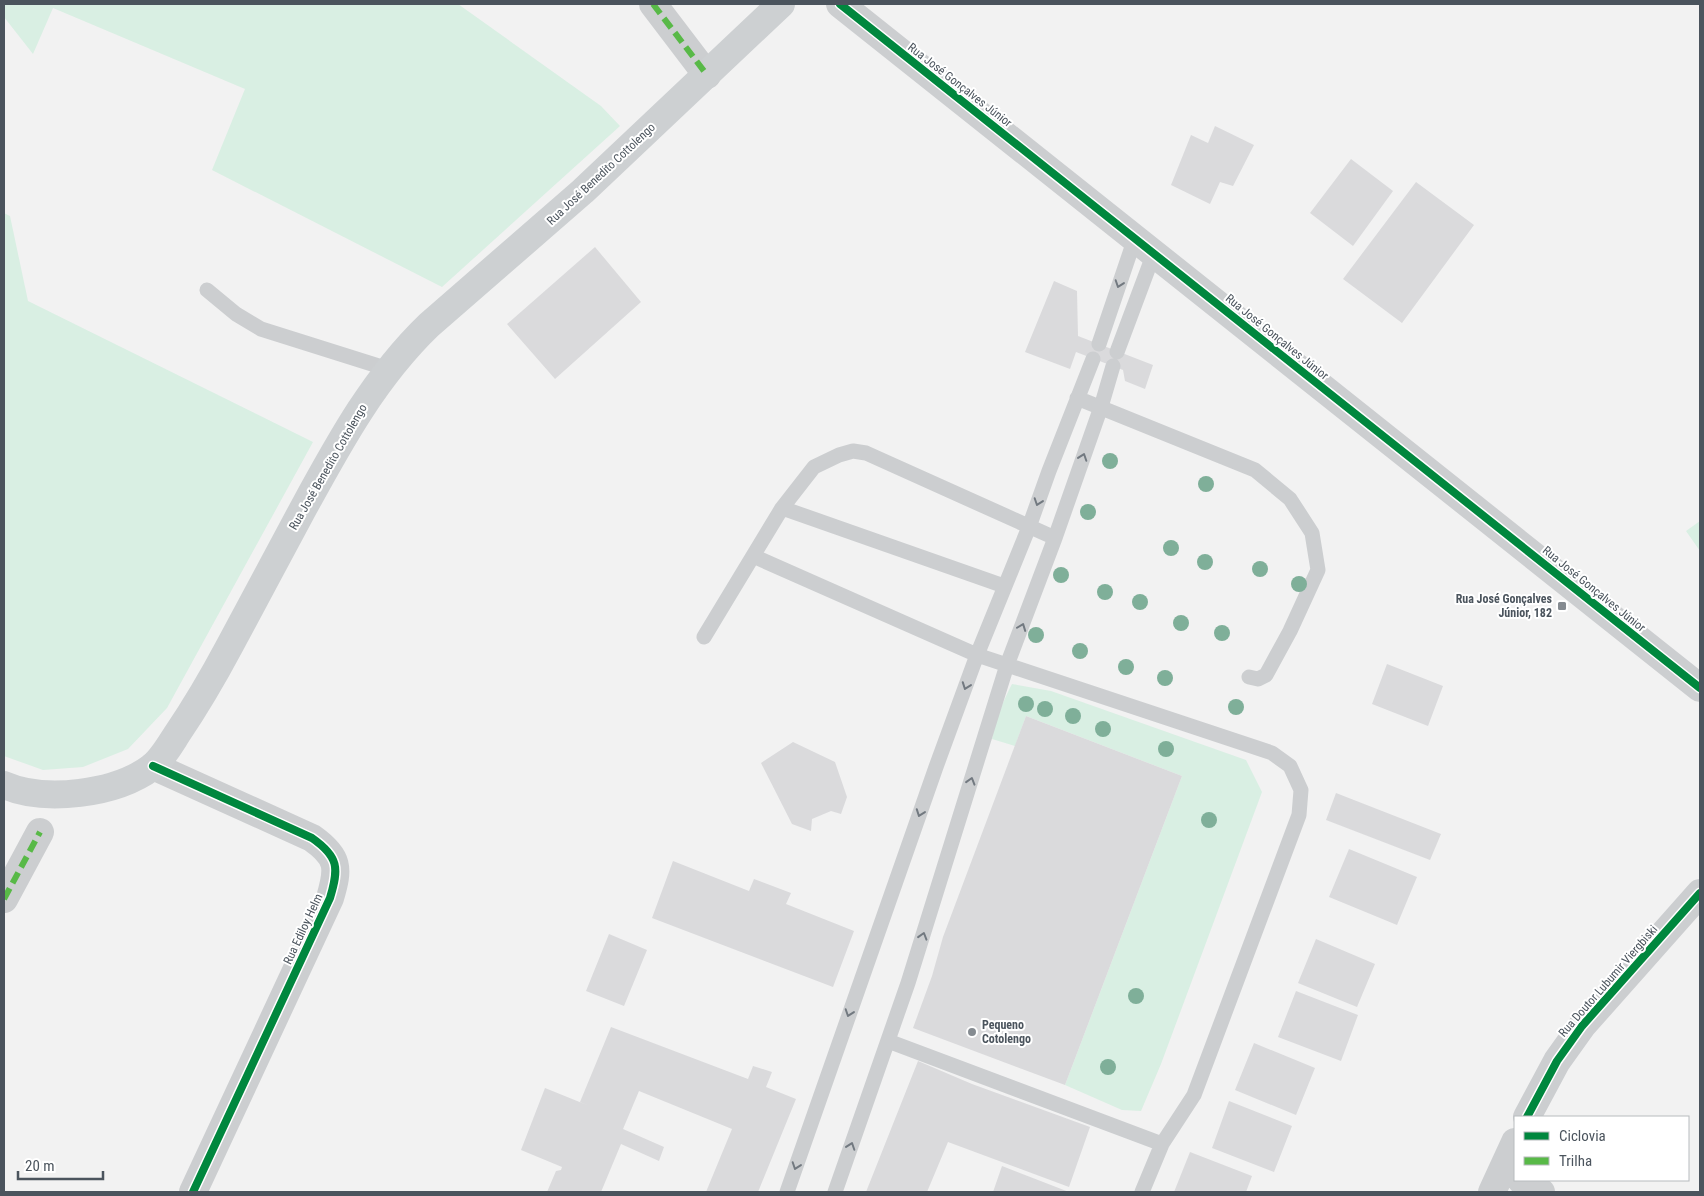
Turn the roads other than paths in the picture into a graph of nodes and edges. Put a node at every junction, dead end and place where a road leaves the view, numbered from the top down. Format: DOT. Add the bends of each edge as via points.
graph roads {
  1 [pos="653,4"];
  2 [pos="781,4"];
  3 [pos="840,4"];
  4 [pos="707,75"];
  5 [pos="1144,246"];
  6 [pos="207,290"];
  7 [pos="1099,344"];
  8 [pos="1093,359"];
  9 [pos="388,369"];
  10 [pos="1078,398"];
  11 [pos="1101,407"];
  12 [pos="1049,471"];
  13 [pos="1075,480"];
  14 [pos="782,508"];
  15 [pos="1030,527"];
  16 [pos="1055,538"];
  17 [pos="753,556"];
  18 [pos="1004,586"];
  19 [pos="704,637"];
  20 [pos="977,656"];
  21 [pos="1007,665"];
  22 [pos="1248,677"];
  23 [pos="1700,688"];
  24 [pos="153,766"];
  25 [pos="4,785"];
  26 [pos="40,832"];
  27 [pos="1700,893"];
  28 [pos="4,899"];
  29 [pos="888,1041"];
  30 [pos="1528,1116"];
  31 [pos="1162,1144"];
  32 [pos="1514,1147"];
  33 [pos="1508,1179"];
  34 [pos="193,1192"];
  35 [pos="787,1192"];
  36 [pos="835,1192"];
  37 [pos="1142,1192"];
  38 [pos="1541,1192"];
  1 -- 4 [label="street"];
  2 -- 4 [label="main road, Rua José Benedito Cottolengo"];
  3 -- 5 [label="street, Rua José Gonçalves Júnior"];
  4 -- 9 [label="main road, Rua José Benedito Cottolengo" via="583,191 429,325"];
  5 -- 7 [label="lane, one-way"];
  5 -- 11 [label="lane"];
  5 -- 23 [label="street, Rua José Gonçalves Júnior"];
  6 -- 9 [label="lane" via="236,314 261,328"];
  8 -- 10 [label="lane"];
  9 -- 24 [label="main road, Rua José Benedito Cottolengo" via="340,441 190,715"];
  10 -- 11 [label="lane"];
  10 -- 12 [label="lane"];
  13 -- 11 [label="lane, one-way"];
  11 -- 22 [label="lane" via="1254,470 1290,499 1312,533 1318,570 1266,675 1258,679"];
  12 -- 13 [label="lane"];
  12 -- 15 [label="lane, one-way"];
  13 -- 16 [label="lane"];
  14 -- 15 [label="lane" via="814,467 853,451 866,453"];
  14 -- 17 [label="lane"];
  14 -- 18 [label="lane"];
  15 -- 16 [label="lane"];
  15 -- 18 [label="lane"];
  21 -- 16 [label="lane, one-way"];
  17 -- 19 [label="lane"];
  17 -- 20 [label="lane"];
  18 -- 20 [label="lane"];
  20 -- 21 [label="lane"];
  20 -- 35 [label="lane, one-way"];
  29 -- 21 [label="lane, one-way"];
  21 -- 31 [label="lane" via="1272,754 1290,766 1301,790 1299,815 1194,1095"];
  24 -- 25 [label="main road, Rua José Benedito Cottolengo" via="130,779 95,790 58,795 34,794"];
  24 -- 34 [label="street, Rua Ediloy Helm" via="312,838 326,848 335,862 336,880 330,898"];
  26 -- 28 [label="street"];
  27 -- 30 [label="street, Rua Doutor Lubumir Viergbiski" via="1582,1026 1557,1060"];
  29 -- 31 [label="lane"];
  36 -- 29 [label="lane, one-way"];
  31 -- 37 [label="lane"];
  32 -- 33 [label="street"];
  33 -- 38 [label="street"];
}
